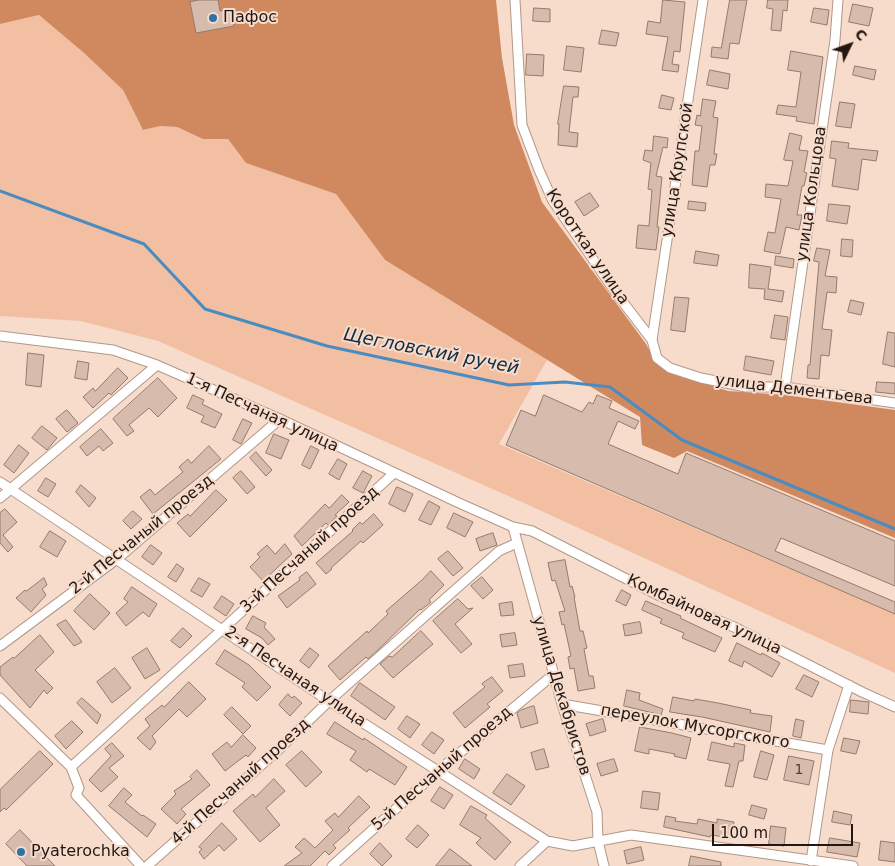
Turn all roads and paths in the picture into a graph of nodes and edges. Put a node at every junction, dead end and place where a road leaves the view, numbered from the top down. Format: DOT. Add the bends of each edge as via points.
graph roads {
  1 [pos="515,0"];
  2 [pos="703,0"];
  3 [pos="838,0"];
  4 [pos="0,336"];
  5 [pos="652,340"];
  6 [pos="157,365"];
  7 [pos="785,387"];
  8 [pos="895,403"];
  9 [pos="280,419"];
  10 [pos="393,474"];
  11 [pos="0,482"];
  12 [pos="10,489"];
  13 [pos="0,498"];
  14 [pos="513,527"];
  15 [pos="517,543"];
  16 [pos="117,559"];
  17 [pos="222,629"];
  18 [pos="0,646"];
  19 [pos="554,674"];
  20 [pos="849,685"];
  21 [pos="0,698"];
  22 [pos="330,701"];
  23 [pos="562,704"];
  24 [pos="895,707"];
  25 [pos="828,750"];
  26 [pos="72,767"];
  27 [pos="438,772"];
  28 [pos="547,841"];
  29 [pos="598,841"];
  30 [pos="811,861"];
  31 [pos="141,866"];
  32 [pos="147,866"];
  33 [pos="332,866"];
  34 [pos="520,866"];
  35 [pos="604,866"];
  36 [pos="853,866"];
  1 -- 5 [label="street, Короткая улица" via="522,125 539,170 553,200"];
  2 -- 5 [label="street, улица Крупской"];
  3 -- 7 [label="street, улица Кольцова"];
  4 -- 6 [label="street, 1-я Песчаная улица" via="113,350"];
  5 -- 7 [label="street, улица Дементьева" via="657,358 670,368 746,387"];
  6 -- 9 [label="street, 1-я Песчаная улица"];
  6 -- 12 [label="street"];
  7 -- 8 [label="street, улица Дементьева"];
  9 -- 10 [label="street, 1-я Песчаная улица"];
  9 -- 16 [label="street, 2-й Песчаный проезд"];
  10 -- 14 [label="street, 1-я Песчаная улица"];
  10 -- 17 [label="street, 3-й Песчаный проезд"];
  11 -- 12 [label="street, 2-я Песчаная улица"];
  12 -- 13 [label="street"];
  12 -- 16 [label="street, 2-я Песчаная улица"];
  14 -- 15 [label="street, улица Декабристов"];
  14 -- 20 [label="street, Комбайновая улица" via="532,531 660,596 734,627"];
  15 -- 19 [label="street, улица Декабристов"];
  15 -- 22 [label="street, 4-й Песчаный проезд" via="499,551"];
  16 -- 17 [label="street, 2-я Песчаная улица"];
  16 -- 18 [label="street, 2-й Песчаный проезд"];
  17 -- 22 [label="street, 2-я Песчаная улица"];
  17 -- 26 [label="street, 3-й Песчаный проезд"];
  19 -- 23 [label="street, улица Декабристов"];
  19 -- 27 [label="street, 5-й Песчаный проезд"];
  20 -- 24 [label="street, Комбайновая улица"];
  20 -- 25 [label="street"];
  21 -- 26 [label="street"];
  22 -- 27 [label="street, 2-я Песчаная улица"];
  22 -- 32 [label="street, 4-й Песчаный проезд"];
  23 -- 25 [label="street, переулок Мусоргского"];
  23 -- 29 [label="street, улица Декабристов" via="596,812"];
  25 -- 30 [label="street"];
  26 -- 31 [label="street" via="79,788 76,795"];
  27 -- 28 [label="street, 2-я Песчаная улица"];
  27 -- 33 [label="street, 5-й Песчаный проезд"];
  28 -- 29 [label="street, 2-я Песчаная улица" via="573,846"];
  28 -- 34 [label="street"];
  29 -- 30 [label="street, 2-я Песчаная улица" via="631,835"];
  29 -- 35 [label="street, улица Декабристов"];
  30 -- 36 [label="street, 2-я Песчаная улица"];
}
